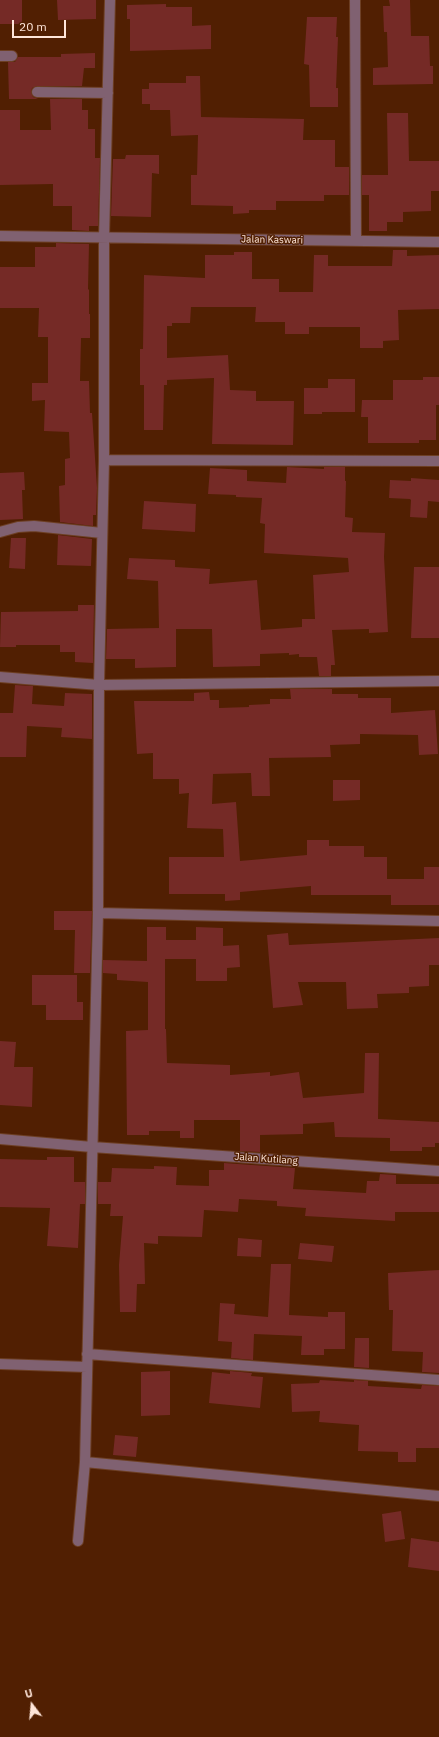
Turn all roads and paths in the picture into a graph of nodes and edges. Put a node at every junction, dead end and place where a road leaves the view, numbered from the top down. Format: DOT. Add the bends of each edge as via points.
graph roads {
  1 [pos="110,0"];
  2 [pos="355,0"];
  3 [pos="0,56"];
  4 [pos="12,56"];
  5 [pos="37,92"];
  6 [pos="108,93"];
  7 [pos="0,236"];
  8 [pos="104,238"];
  9 [pos="356,241"];
  10 [pos="439,242"];
  11 [pos="104,460"];
  12 [pos="439,461"];
  13 [pos="0,532"];
  14 [pos="102,533"];
  15 [pos="0,677"];
  16 [pos="439,681"];
  17 [pos="99,685"];
  18 [pos="98,912"];
  19 [pos="439,921"];
  20 [pos="0,1138"];
  21 [pos="92,1147"];
  22 [pos="439,1171"];
  23 [pos="87,1354"];
  24 [pos="0,1364"];
  25 [pos="87,1367"];
  26 [pos="439,1380"];
  27 [pos="85,1462"];
  28 [pos="439,1496"];
  29 [pos="78,1542"];
  1 -- 6 [label="street"];
  2 -- 9 [label="street"];
  3 -- 4 [label="street"];
  5 -- 6 [label="street"];
  6 -- 8 [label="street"];
  7 -- 8 [label="street, Jalan Kaswari"];
  8 -- 9 [label="street, Jalan Kaswari"];
  8 -- 11 [label="street"];
  9 -- 10 [label="street, Jalan Kaswari"];
  11 -- 12 [label="street"];
  11 -- 14 [label="street"];
  13 -- 14 [label="street" via="34,526"];
  14 -- 17 [label="street"];
  15 -- 17 [label="street"];
  16 -- 17 [label="street"];
  17 -- 18 [label="street"];
  18 -- 19 [label="street"];
  18 -- 21 [label="street"];
  20 -- 21 [label="street, Jalan Kutilang"];
  21 -- 22 [label="street, Jalan Kutilang"];
  21 -- 23 [label="street"];
  23 -- 25 [label="street"];
  23 -- 26 [label="street"];
  24 -- 25 [label="street"];
  25 -- 27 [label="street"];
  27 -- 28 [label="street"];
  27 -- 29 [label="street"];
}
